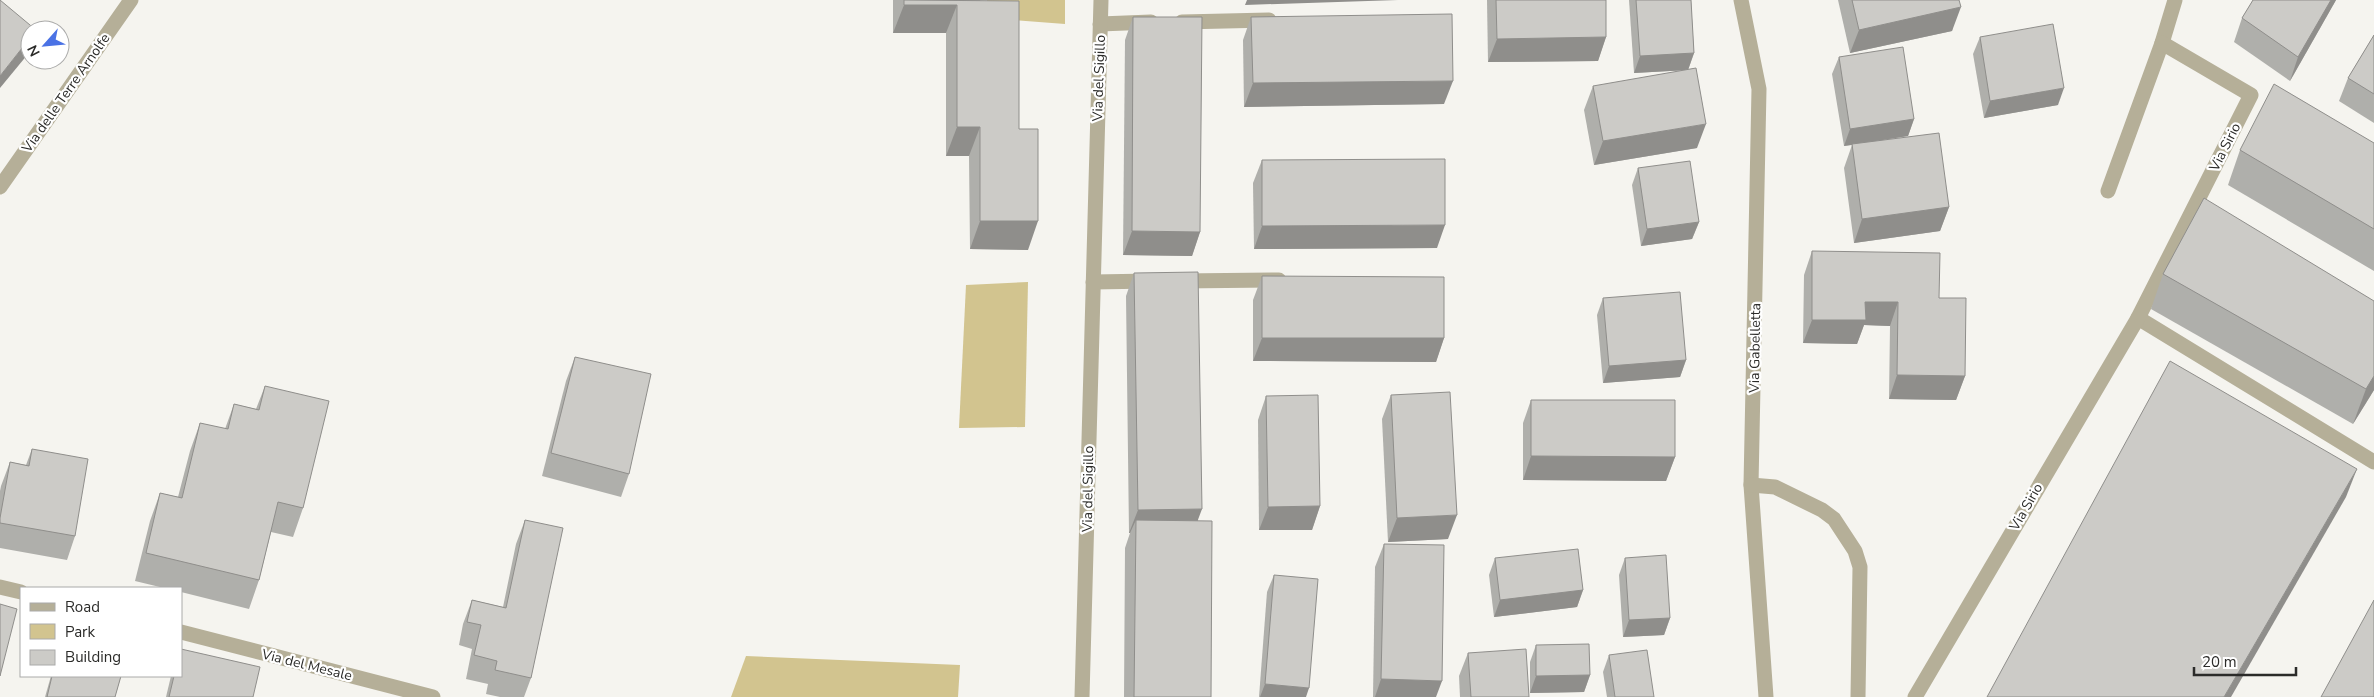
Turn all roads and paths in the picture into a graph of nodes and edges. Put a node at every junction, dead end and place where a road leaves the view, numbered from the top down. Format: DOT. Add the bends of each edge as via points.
graph roads {
  1 [pos="131,0"];
  2 [pos="1101,0"];
  3 [pos="1741,0"];
  4 [pos="2175,0"];
  5 [pos="1279,20"];
  6 [pos="1100,24"];
  7 [pos="2162,43"];
  8 [pos="0,187"];
  9 [pos="2108,192"];
  10 [pos="1297,280"];
  11 [pos="1093,282"];
  12 [pos="2138,318"];
  13 [pos="2374,462"];
  14 [pos="1751,485"];
  15 [pos="0,587"];
  16 [pos="20,592"];
  17 [pos="182,632"];
  18 [pos="433,697"];
  19 [pos="1082,697"];
  20 [pos="1766,697"];
  21 [pos="1858,697"];
  22 [pos="1915,697"];
  1 -- 8 [label="street, Via delle Terre Arnolfe"];
  2 -- 6 [label="street, Via del Sigillo"];
  3 -- 14 [label="street, Via Gabelletta" via="1759,89"];
  4 -- 7 [label="street"];
  5 -- 6 [label="street, Via del Sigillo"];
  6 -- 11 [label="street, Via del Sigillo"];
  7 -- 9 [label="street"];
  7 -- 12 [label="street, Via Sirio" via="2251,95"];
  10 -- 11 [label="street"];
  11 -- 19 [label="street, Via del Sigillo"];
  12 -- 13 [label="street"];
  12 -- 22 [label="street, Via Sirio"];
  14 -- 20 [label="street, Via Gabelletta"];
  14 -- 21 [label="street" via="1775,487 1822,510 1834,519 1855,551 1860,567"];
  15 -- 16 [label="street"];
  17 -- 18 [label="street, Via del Mesale"];
}
